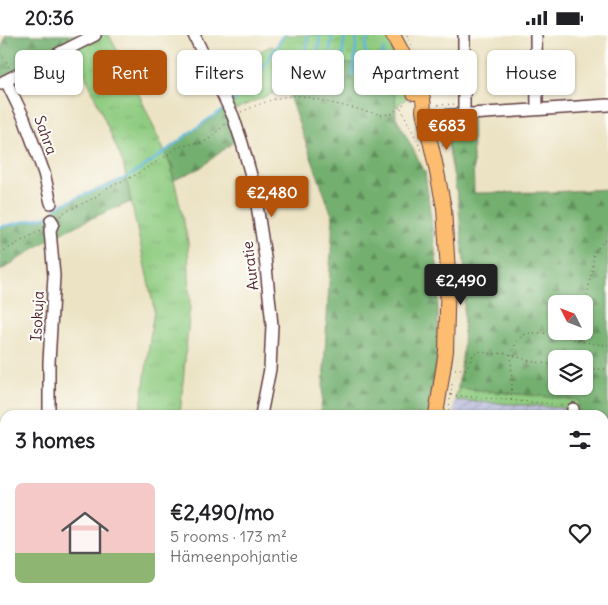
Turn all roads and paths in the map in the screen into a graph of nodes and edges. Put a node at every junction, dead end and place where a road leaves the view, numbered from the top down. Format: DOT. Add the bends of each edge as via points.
graph roads {
  1 [pos="95,35"];
  2 [pos="194,35"];
  3 [pos="393,35"];
  4 [pos="464,35"];
  5 [pos="536,35"];
  6 [pos="401,50"];
  7 [pos="0,54"];
  8 [pos="6,80"];
  9 [pos="412,95"];
  10 [pos="422,95"];
  11 [pos="608,105"];
  12 [pos="400,107"];
  13 [pos="537,109"];
  14 [pos="424,114"];
  15 [pos="464,114"];
  16 [pos="233,116"];
  17 [pos="422,155"];
  18 [pos="51,203"];
  19 [pos="52,222"];
  20 [pos="608,237"];
  21 [pos="0,253"];
  22 [pos="588,295"];
  23 [pos="548,334"];
  24 [pos="581,340"];
  25 [pos="608,345"];
  26 [pos="511,354"];
  27 [pos="548,364"];
  28 [pos="454,369"];
  29 [pos="593,369"];
  30 [pos="608,369"];
  31 [pos="451,395"];
  32 [pos="511,400"];
  33 [pos="50,410"];
  34 [pos="262,410"];
  35 [pos="437,410"];
  36 [pos="572,410"];
  1 -- 8 [label="street"];
  2 -- 16 [label="street, Auratie"];
  3 -- 6 [label="main road"];
  4 -- 15 [label="street"];
  5 -- 13 [label="street"];
  7 -- 8 [label="path" via="5,59"];
  8 -- 18 [label="street, Sahra" via="24,118"];
  9 -- 12 [label="path"];
  10 -- 14 [label="main road"];
  11 -- 13 [label="street"];
  12 -- 16 [label="path" via="391,114 382,115 290,95"];
  12 -- 17 [label="path"];
  13 -- 15 [label="street"];
  14 -- 15 [label="street"];
  14 -- 35 [label="main road" via="444,209 448,273 446,351"];
  16 -- 19 [label="path" via="207,141 178,147 132,177 65,211"];
  16 -- 34 [label="street, Auratie" via="254,186 272,325 270,369"];
  19 -- 21 [label="path"];
  19 -- 33 [label="street, Isokuja" via="54,276"];
  20 -- 22 [label="path" via="593,256"];
  23 -- 26 [label="path" via="522,335"];
  24 -- 25 [label="path"];
  26 -- 27 [label="path"];
  26 -- 28 [label="path" via="477,351 466,369"];
  26 -- 32 [label="path"];
  29 -- 30 [label="path"];
  31 -- 32 [label="path"];
  32 -- 36 [label="path" via="568,405"];
}
